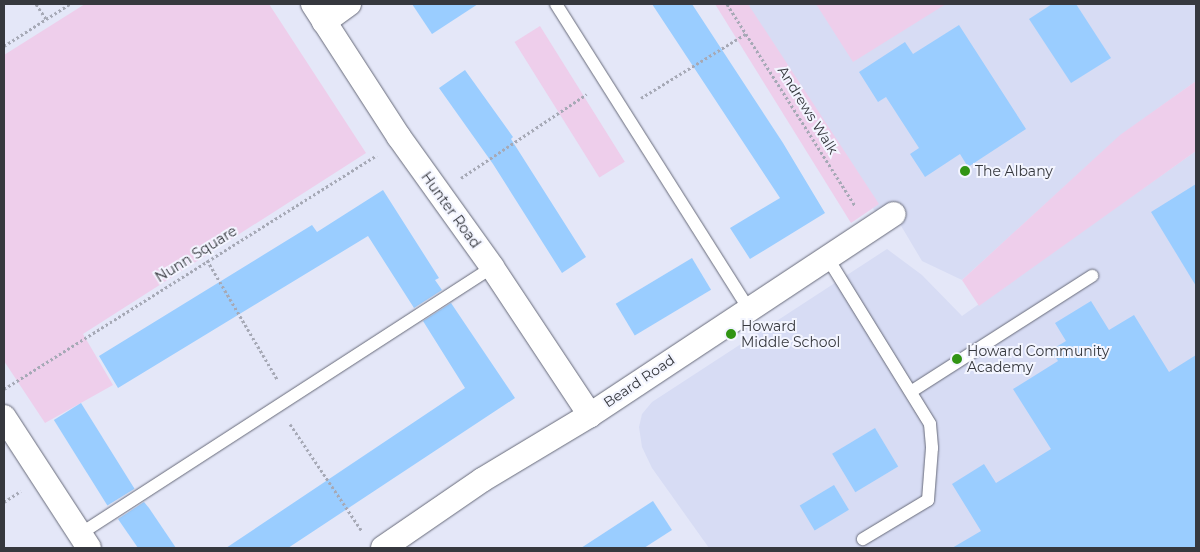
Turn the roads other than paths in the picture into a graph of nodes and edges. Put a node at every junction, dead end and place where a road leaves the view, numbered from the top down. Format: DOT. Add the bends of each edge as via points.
graph roads {
  1 [pos="349,4"];
  2 [pos="556,4"];
  3 [pos="319,13"];
  4 [pos="894,214"];
  5 [pos="827,257"];
  6 [pos="492,267"];
  7 [pos="1092,276"];
  8 [pos="749,308"];
  9 [pos="912,391"];
  10 [pos="590,415"];
  11 [pos="4,417"];
  12 [pos="864,539"];
  13 [pos="84,541"];
  14 [pos="376,544"];
  1 -- 3 [label="street"];
  2 -- 8 [label="lane"];
  3 -- 6 [label="street, Hunter Road" via="399,137"];
  4 -- 5 [label="street, Beard Road"];
  5 -- 8 [label="street, Beard Road"];
  5 -- 9 [label="lane"];
  6 -- 10 [label="street, Hunter Road"];
  6 -- 13 [label="lane" via="283,402"];
  7 -- 9 [label="lane"];
  8 -- 10 [label="street, Beard Road"];
  9 -- 12 [label="lane" via="930,424 932,458 928,500"];
  10 -- 14 [label="street, Beard Road"];
  11 -- 13 [label="street"];
}
